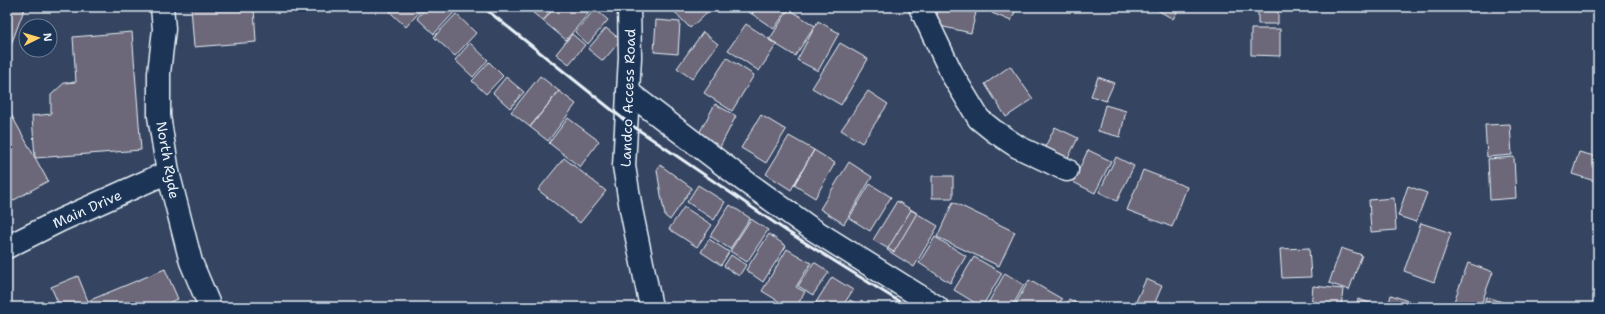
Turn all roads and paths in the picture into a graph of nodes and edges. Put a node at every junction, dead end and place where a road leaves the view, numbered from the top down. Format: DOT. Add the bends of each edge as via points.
graph roads {
  1 [pos="162,7"];
  2 [pos="629,7"];
  3 [pos="920,7"];
  4 [pos="628,92"];
  5 [pos="1067,170"];
  6 [pos="168,172"];
  7 [pos="7,247"];
  8 [pos="210,307"];
  9 [pos="651,307"];
  10 [pos="937,307"];
  1 -- 6 [label="street, North Ryde" via="164,29 159,73 159,116"];
  2 -- 4 [label="street, Landco Access Road"];
  3 -- 5 [label="street" via="953,76 979,119 1018,147"];
  4 -- 9 [label="street, Landco Access Road" via="624,166"];
  4 -- 10 [label="street" via="809,227"];
  6 -- 7 [label="street, Main Drive"];
  6 -- 8 [label="street, North Ryde" via="191,262"];
}
